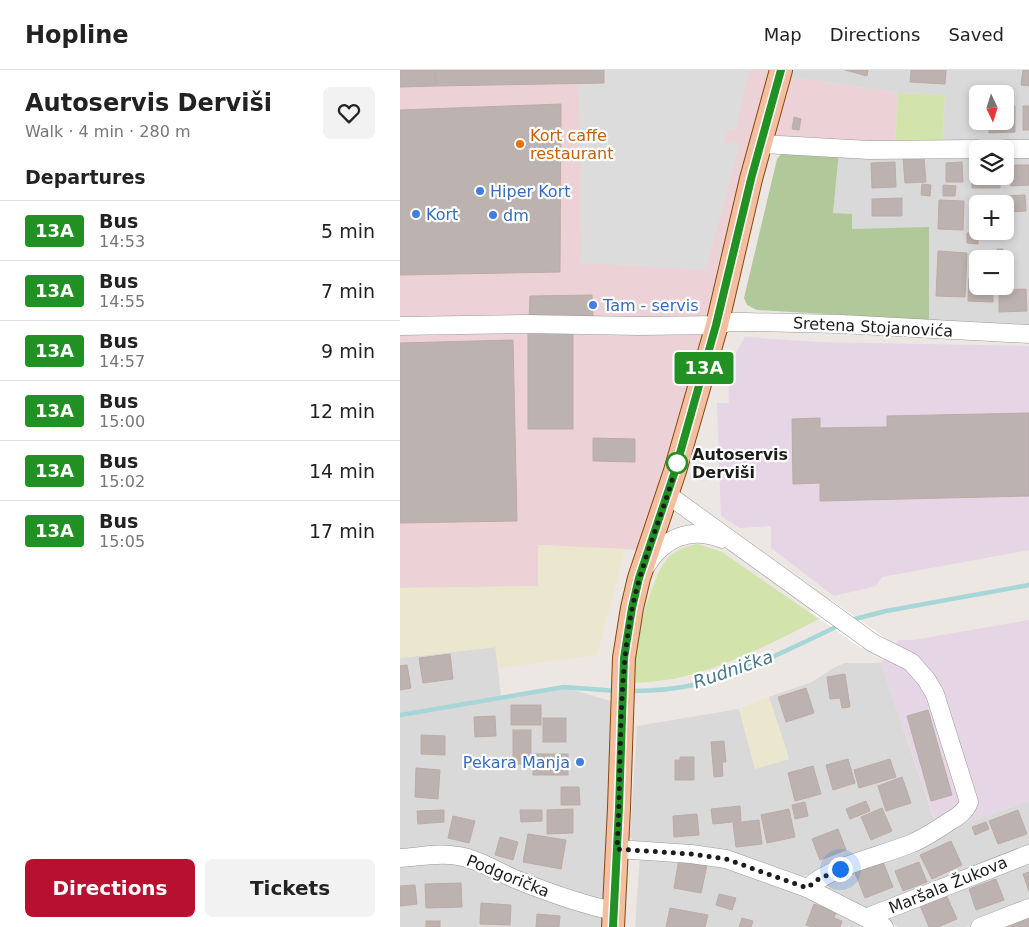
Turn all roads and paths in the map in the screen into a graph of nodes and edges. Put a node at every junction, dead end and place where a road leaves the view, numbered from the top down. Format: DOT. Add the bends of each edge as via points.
graph roads {
  1 [pos="781,70"];
  2 [pos="762,144"];
  3 [pos="969,149"];
  4 [pos="1014,149"];
  5 [pos="1029,149"];
  6 [pos="716,325"];
  7 [pos="400,326"];
  8 [pos="1029,334"];
  9 [pos="668,494"];
  10 [pos="736,545"];
  11 [pos="639,578"];
  12 [pos="617,849"];
  13 [pos="1029,854"];
  14 [pos="400,858"];
  15 [pos="807,888"];
  16 [pos="1029,908"];
  17 [pos="868,918"];
  18 [pos="613,919"];
  19 [pos="884,927"];
  20 [pos="980,927"];
  1 -- 2 [label="main road"];
  2 -- 3 [label="street" via="869,150"];
  2 -- 6 [label="main road"];
  4 -- 5 [label="street"];
  6 -- 7 [label="street, Sretena Stojanovića"];
  6 -- 8 [label="street, Sretena Stojanovića" via="738,322 831,324"];
  6 -- 9 [label="main road"];
  9 -- 10 [label="street"];
  9 -- 11 [label="main road"];
  10 -- 11 [label="street" via="711,534 677,537 652,556"];
  10 -- 15 [label="street" via="873,643 911,662 935,694 969,802 966,810 928,835 828,874"];
  11 -- 12 [label="main road" via="626,642"];
  12 -- 15 [label="street" via="726,859"];
  12 -- 18 [label="main road"];
  13 -- 17 [label="street, Maršala Žukova"];
  14 -- 18 [label="street, Podgorička" via="441,855 475,860"];
  15 -- 17 [label="street"];
  16 -- 20 [label="street"];
  17 -- 19 [label="street"];
}
